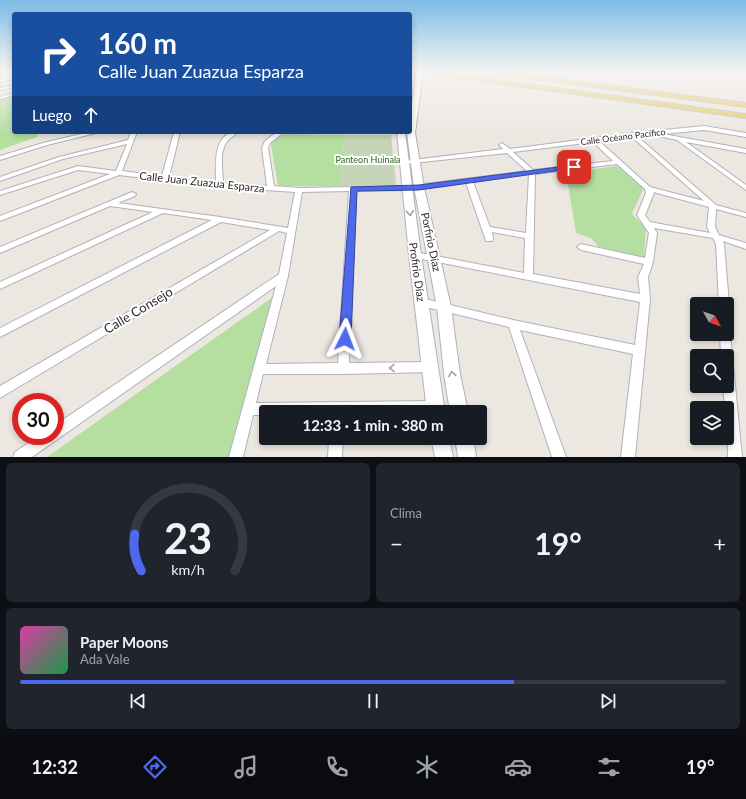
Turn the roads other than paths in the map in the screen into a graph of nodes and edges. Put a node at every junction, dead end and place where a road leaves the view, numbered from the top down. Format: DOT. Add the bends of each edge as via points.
graph roads {
  1 [pos="417,93"];
  2 [pos="596,93"];
  3 [pos="649,93"];
  4 [pos="12,95"];
  5 [pos="0,98"];
  6 [pos="746,106"];
  7 [pos="746,114"];
  8 [pos="412,126"];
  9 [pos="88,134"];
  10 [pos="133,134"];
  11 [pos="178,134"];
  12 [pos="231,134"];
  13 [pos="278,134"];
  14 [pos="402,134"];
  15 [pos="411,134"];
  16 [pos="652,134"];
  17 [pos="633,135"];
  18 [pos="746,135"];
  19 [pos="678,138"];
  20 [pos="594,140"];
  21 [pos="130,141"];
  22 [pos="505,148"];
  23 [pos="737,149"];
  24 [pos="746,150"];
  25 [pos="746,154"];
  26 [pos="0,158"];
  27 [pos="410,162"];
  28 [pos="618,162"];
  29 [pos="532,172"];
  30 [pos="118,173"];
  31 [pos="0,179"];
  32 [pos="165,179"];
  33 [pos="469,181"];
  34 [pos="220,185"];
  35 [pos="414,188"];
  36 [pos="648,188"];
  37 [pos="746,188"];
  38 [pos="271,189"];
  39 [pos="353,189"];
  40 [pos="299,190"];
  41 [pos="0,193"];
  42 [pos="132,194"];
  43 [pos="111,204"];
  44 [pos="713,205"];
  45 [pos="163,211"];
  46 [pos="746,215"];
  47 [pos="0,219"];
  48 [pos="220,219"];
  49 [pos="647,224"];
  50 [pos="277,229"];
  51 [pos="487,229"];
  52 [pos="292,231"];
  53 [pos="530,236"];
  54 [pos="715,236"];
  55 [pos="489,239"];
  56 [pos="581,246"];
  57 [pos="746,246"];
  58 [pos="0,250"];
  59 [pos="415,255"];
  60 [pos="434,258"];
  61 [pos="649,262"];
  62 [pos="283,276"];
  63 [pos="528,276"];
  64 [pos="0,286"];
  65 [pos="724,297"];
  66 [pos="645,299"];
  67 [pos="421,302"];
  68 [pos="444,307"];
  69 [pos="513,324"];
  70 [pos="0,333"];
  71 [pos="640,351"];
  72 [pos="431,367"];
  73 [pos="258,369"];
  74 [pos="343,369"];
  75 [pos="0,392"];
  76 [pos="730,393"];
  77 [pos="435,405"];
  78 [pos="458,405"];
  79 [pos="250,409"];
  80 [pos="259,409"];
  81 [pos="64,427"];
  82 [pos="37,445"];
  83 [pos="336,445"];
  84 [pos="441,445"];
  85 [pos="465,445"];
  86 [pos="20,457"];
  87 [pos="236,457"];
  88 [pos="335,457"];
  89 [pos="444,457"];
  90 [pos="467,457"];
  91 [pos="559,457"];
  92 [pos="628,457"];
  93 [pos="735,457"];
  1 -- 8 [label="street"];
  2 -- 7 [label="main road"];
  3 -- 6 [label="main road"];
  4 -- 5 [label="street"];
  9 -- 26 [label="street"];
  10 -- 21 [label="street"];
  11 -- 32 [label="street"];
  12 -- 34 [label="street" via="224,139 219,148"];
  13 -- 38 [label="street" via="267,142 265,148"];
  14 -- 27 [label="street, Profirio Díaz"];
  15 -- 27 [label="street"];
  16 -- 17 [label="street, Calle Océano Pacífico"];
  16 -- 18 [label="street, Calle Océano Pacífico" via="704,128"];
  16 -- 19 [label="street"];
  17 -- 20 [label="street, Calle Océano Pacífico"];
  17 -- 44 [label="street"];
  19 -- 23 [label="street"];
  19 -- 37 [label="street"];
  20 -- 22 [label="street, Calle Océano Pacífico"];
  20 -- 28 [label="street"];
  21 -- 30 [label="street"];
  21 -- 31 [label="street" via="60,158"];
  22 -- 27 [label="street, Calle Océano Pacífico"];
  22 -- 29 [label="street"];
  23 -- 24 [label="street"];
  23 -- 25 [label="street"];
  27 -- 35 [label="street, Profirio Díaz"];
  28 -- 29 [label="street, Calle Juan Zuazua Esparza"];
  28 -- 36 [label="street"];
  29 -- 33 [label="street, Calle Juan Zuazua Esparza"];
  29 -- 53 [label="street"];
  30 -- 32 [label="street, Calle Juan Zuazua Esparza"];
  30 -- 41 [label="street, Calle Juan Zuazua Esparza" via="78,168"];
  30 -- 47 [label="street"];
  32 -- 34 [label="street, Calle Juan Zuazua Esparza"];
  33 -- 35 [label="street, Calle Juan Zuazua Esparza"];
  33 -- 51 [label="street"];
  34 -- 38 [label="street, Calle Juan Zuazua Esparza"];
  35 -- 39 [label="street, Calle Juan Zuazua Esparza"];
  35 -- 59 [label="street, Profirio Díaz, one-way"];
  35 -- 60 [label="street, Porfirio Díaz"];
  36 -- 44 [label="street"];
  36 -- 49 [label="street" via="650,193 641,215"];
  38 -- 40 [label="street, Calle Juan Zuazua Esparza"];
  39 -- 40 [label="street, Calle Juan Zuazua Esparza"];
  39 -- 74 [label="street"];
  40 -- 52 [label="street"];
  42 -- 43 [label="street"];
  43 -- 45 [label="street"];
  43 -- 58 [label="street"];
  44 -- 46 [label="street"];
  44 -- 54 [label="street" via="710,227"];
  45 -- 48 [label="street"];
  45 -- 64 [label="street"];
  48 -- 50 [label="street"];
  48 -- 70 [label="street"];
  49 -- 54 [label="street"];
  49 -- 61 [label="street" via="653,233"];
  50 -- 52 [label="street"];
  50 -- 75 [label="street, Calle Consejo"];
  51 -- 53 [label="street"];
  51 -- 55 [label="street"];
  52 -- 62 [label="street"];
  53 -- 63 [label="street"];
  54 -- 57 [label="street"];
  54 -- 65 [label="street" via="720,244"];
  56 -- 61 [label="street"];
  59 -- 60 [label="street"];
  59 -- 67 [label="street, Profirio Díaz"];
  60 -- 63 [label="street"];
  60 -- 68 [label="street, Porfirio Díaz"];
  61 -- 66 [label="street" via="643,278"];
  62 -- 73 [label="street"];
  62 -- 81 [label="street"];
  63 -- 66 [label="street"];
  66 -- 71 [label="street"];
  67 -- 68 [label="street"];
  67 -- 72 [label="street, Profirio Díaz"];
  68 -- 69 [label="street"];
  78 -- 68 [label="street, Porfirio Díaz, one-way"];
  69 -- 71 [label="street"];
  69 -- 91 [label="street"];
  71 -- 92 [label="street"];
  72 -- 74 [label="street, one-way"];
  72 -- 77 [label="street, Profirio Díaz"];
  73 -- 74 [label="street"];
  73 -- 79 [label="street"];
  76 -- 93 [label="street"];
  79 -- 80 [label="street"];
  79 -- 87 [label="street"];
  82 -- 86 [label="street"];
  83 -- 88 [label="street"];
  84 -- 89 [label="street"];
  85 -- 90 [label="street"];
}
